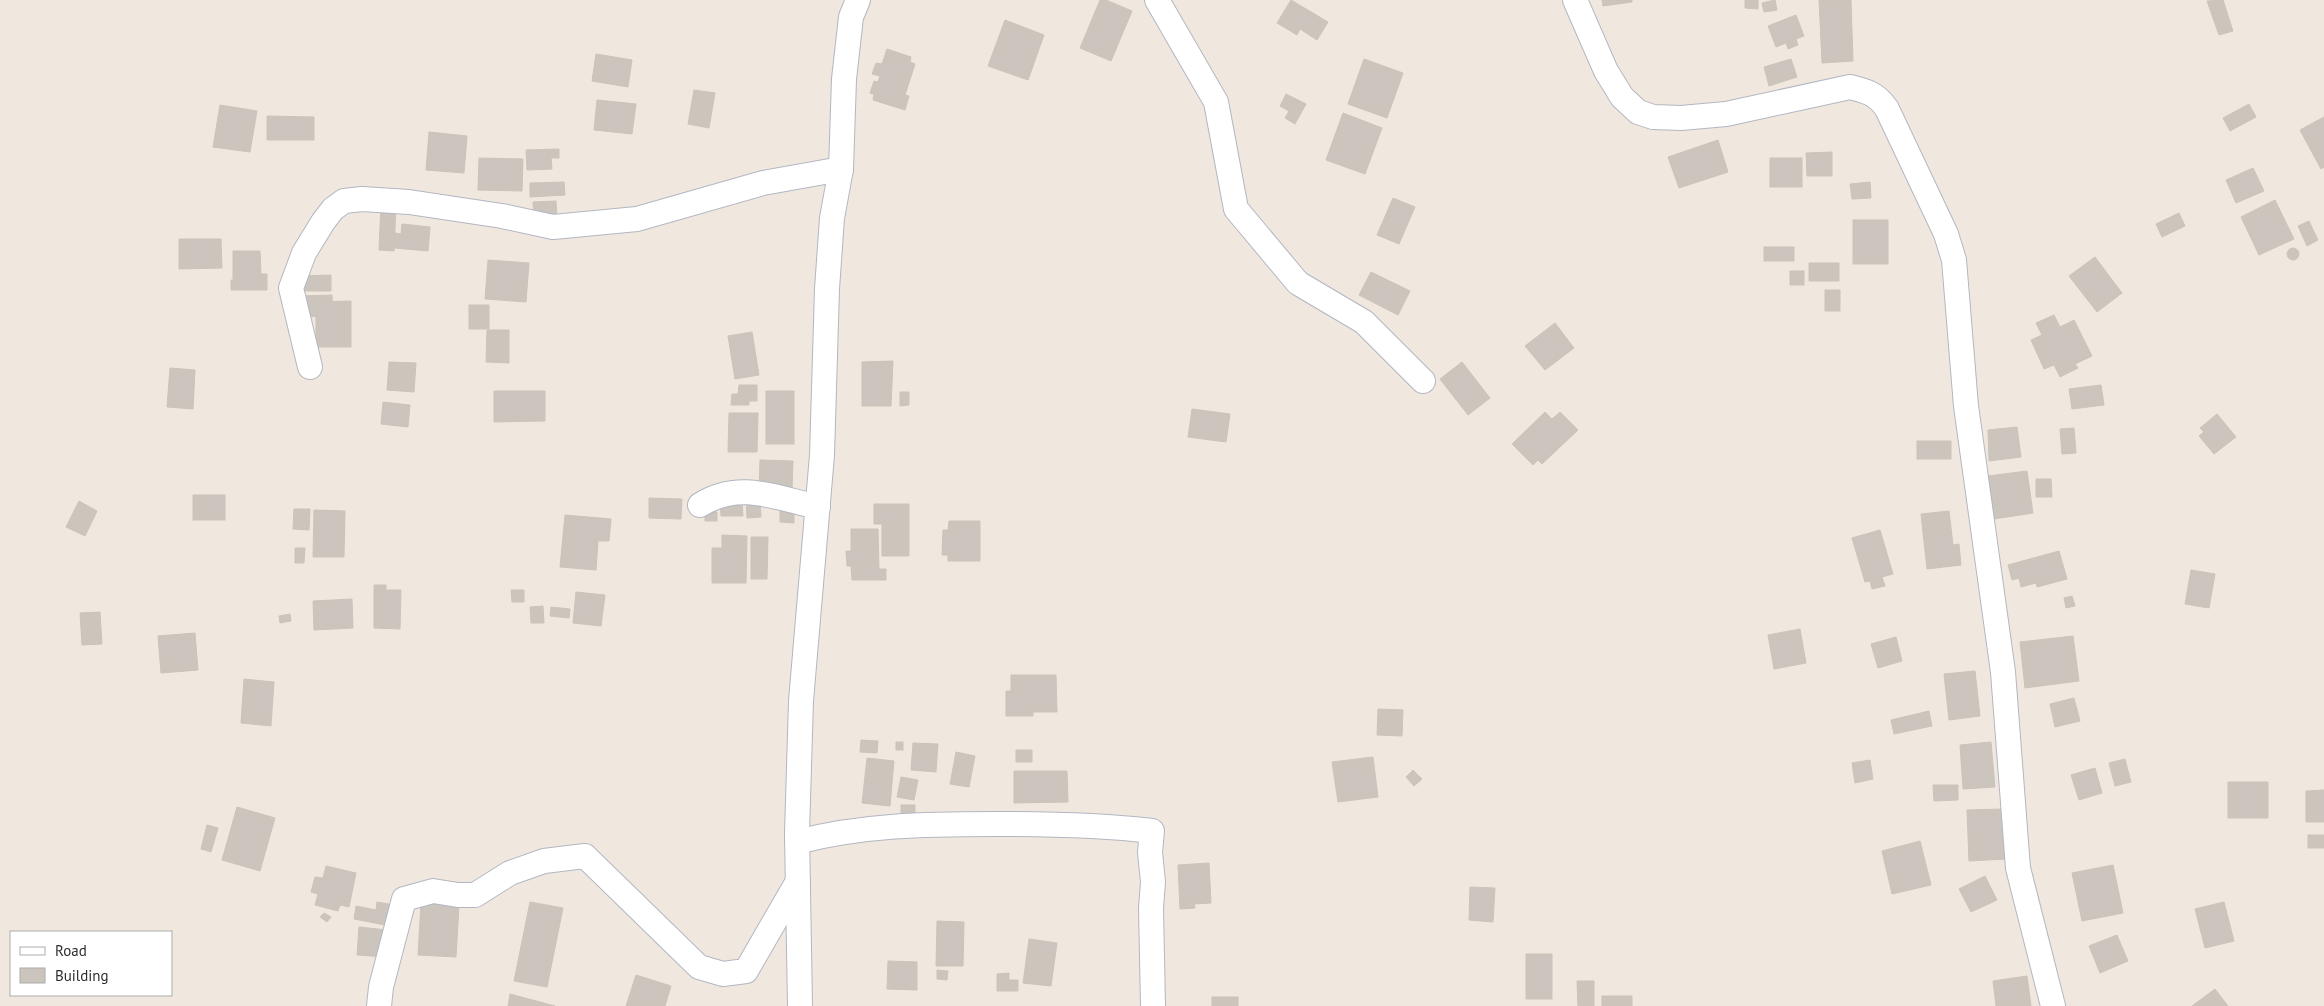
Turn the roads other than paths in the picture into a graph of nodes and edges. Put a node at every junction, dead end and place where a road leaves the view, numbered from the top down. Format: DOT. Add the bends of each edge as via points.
graph roads {
  1 [pos="858,0"];
  2 [pos="1157,0"];
  3 [pos="1575,0"];
  4 [pos="841,169"];
  5 [pos="310,367"];
  6 [pos="1423,381"];
  7 [pos="700,504"];
  8 [pos="818,507"];
  9 [pos="797,842"];
  10 [pos="798,880"];
  11 [pos="379,1006"];
  12 [pos="800,1006"];
  13 [pos="1153,1006"];
  14 [pos="2053,1006"];
  1 -- 4 [label="street" via="851,17 844,79"];
  2 -- 6 [label="street" via="1216,102 1236,210 1298,283 1364,322"];
  3 -- 14 [label="street" via="1606,71 1622,98 1638,112 1652,117 1726,114 1850,87 1879,97 1887,108 1946,234 1954,260 1966,406 2003,672 2018,868"];
  4 -- 5 [label="street" via="763,183 637,218 553,227 409,202 344,201 333,209 318,230 297,268 291,288"];
  4 -- 8 [label="street" via="832,218 827,289"];
  7 -- 8 [label="street" via="734,491"];
  8 -- 9 [label="street" via="801,701"];
  9 -- 10 [label="street"];
  9 -- 13 [label="street" via="830,833 924,824 1044,824 1152,831"];
  10 -- 11 [label="street" via="746,971 723,974 699,967 585,856 544,861 510,873 475,895 433,891 404,899"];
  10 -- 12 [label="street"];
}
